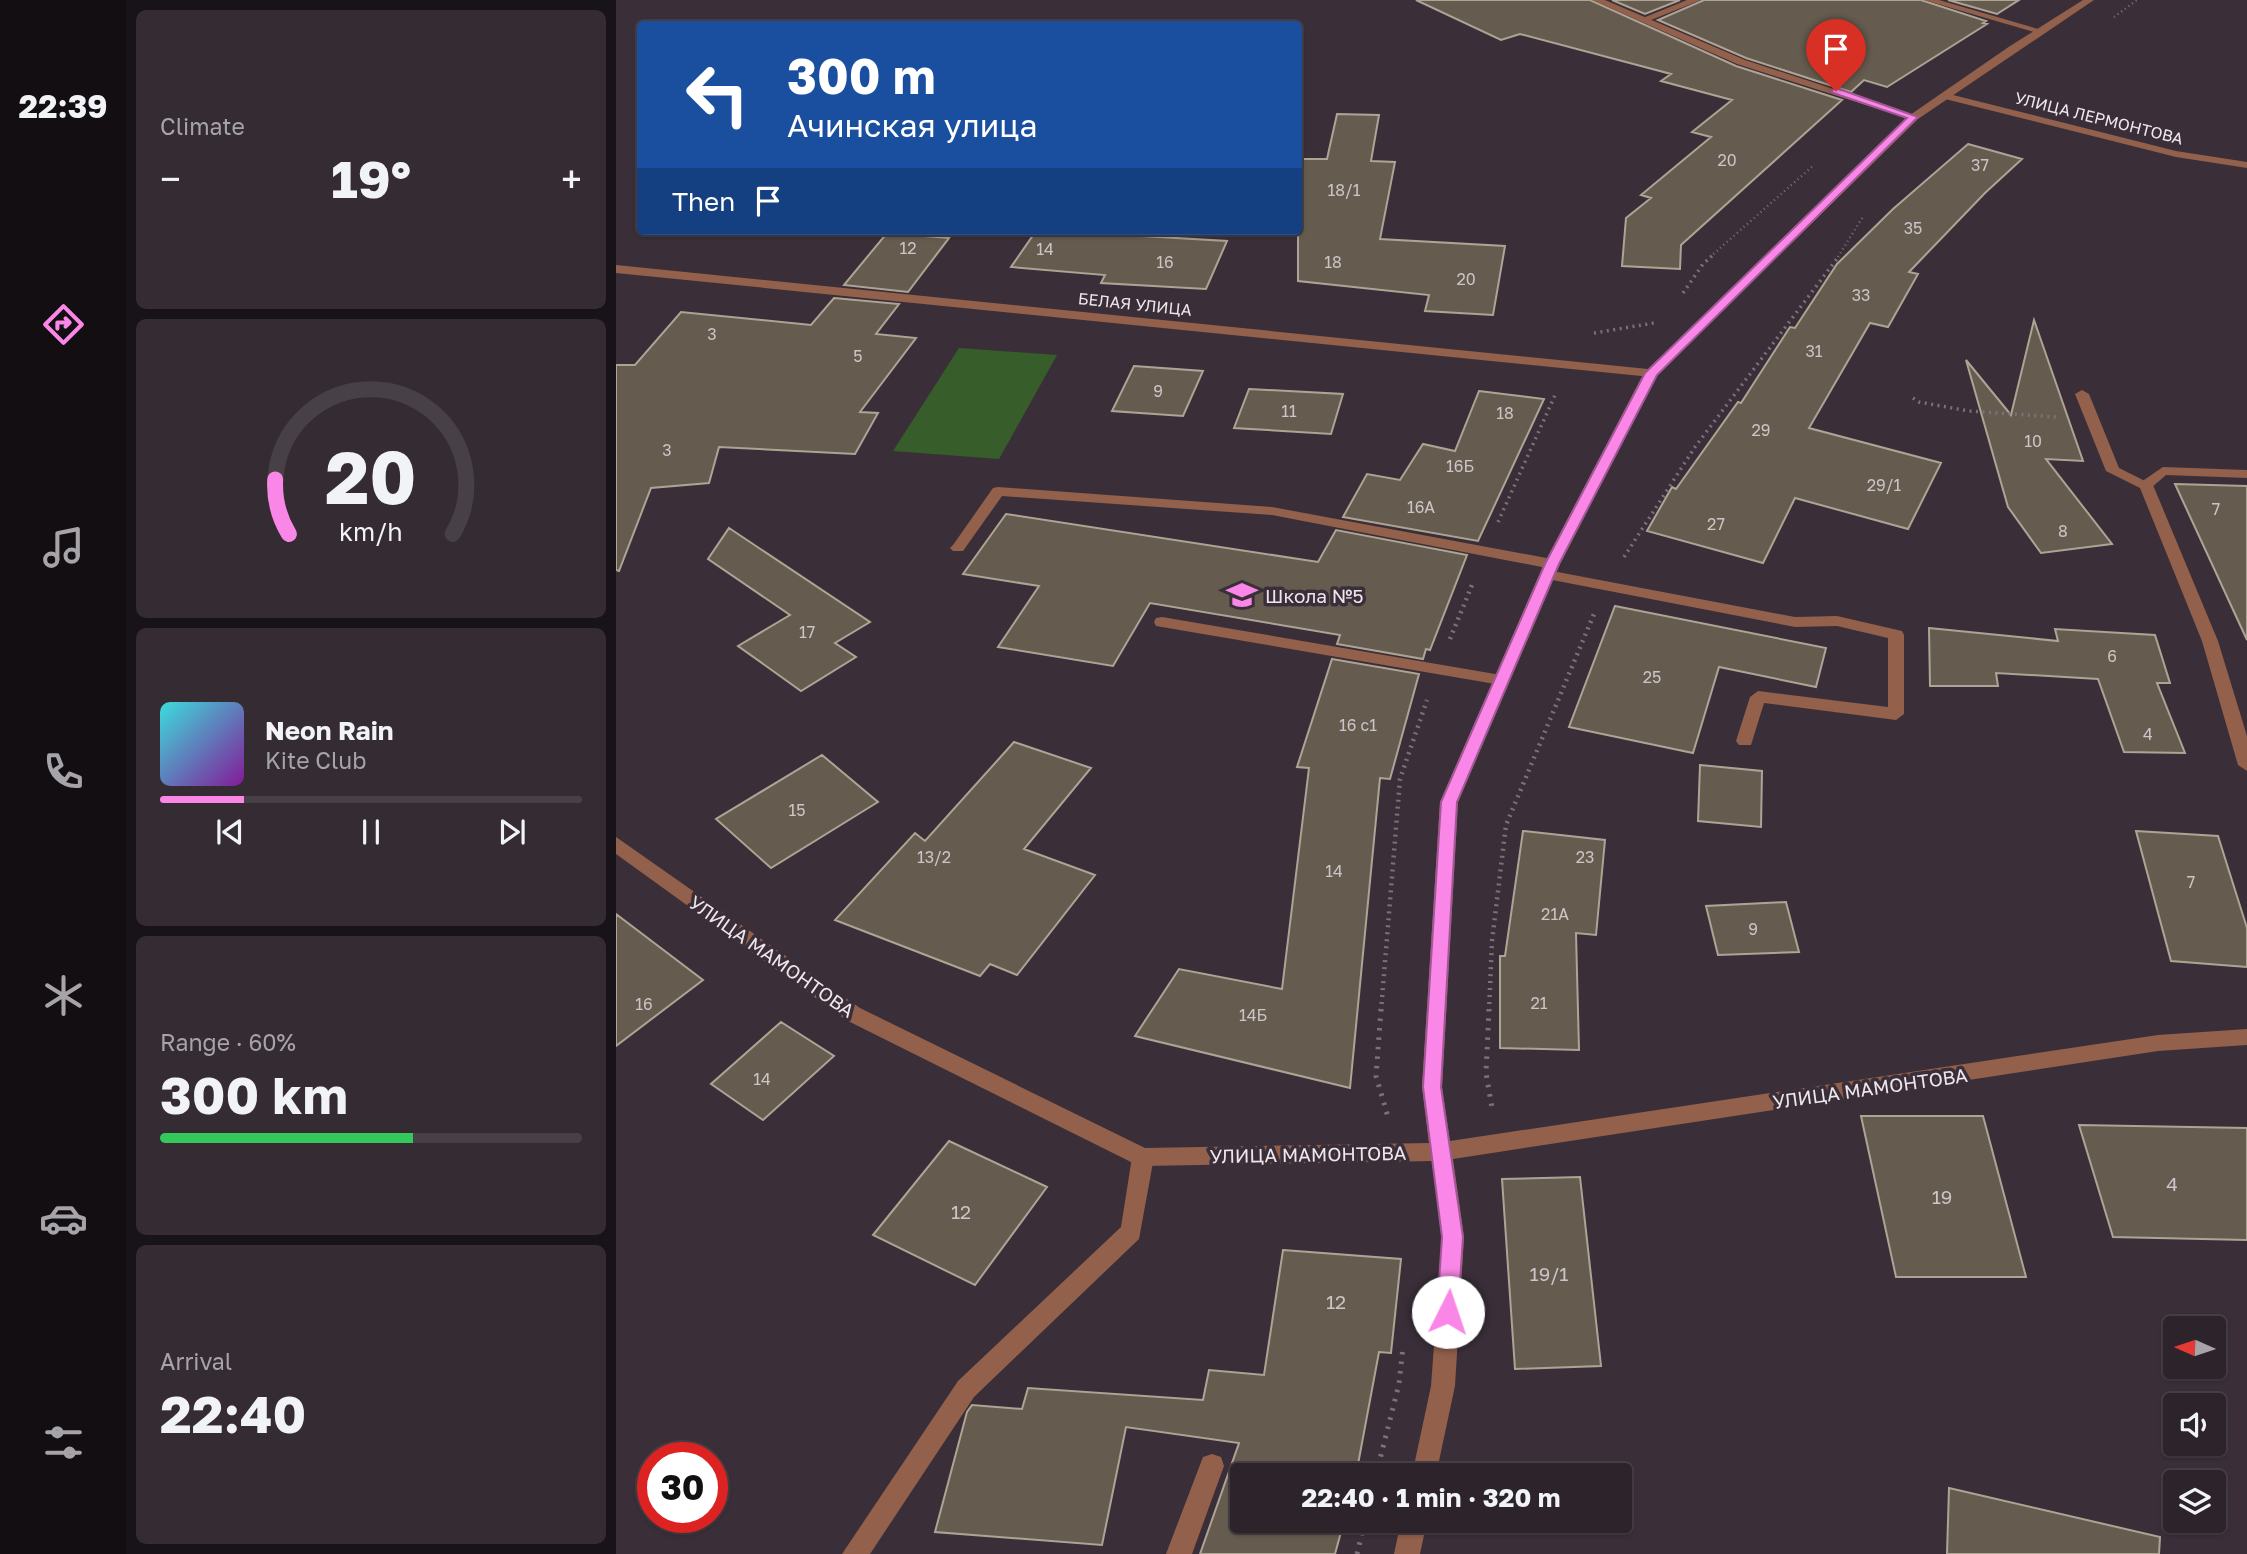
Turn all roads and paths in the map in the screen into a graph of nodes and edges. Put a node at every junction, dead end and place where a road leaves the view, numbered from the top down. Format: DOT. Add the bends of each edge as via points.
graph roads {
  1 [pos="1597,0"];
  2 [pos="1696,0"];
  3 [pos="1929,0"];
  4 [pos="2089,0"];
  5 [pos="1643,20"];
  6 [pos="2040,31"];
  7 [pos="1945,96"];
  8 [pos="1914,117"];
  9 [pos="2247,164"];
  10 [pos="616,269"];
  11 [pos="1651,373"];
  12 [pos="2082,394"];
  13 [pos="1913,398"];
  14 [pos="2092,419"];
  15 [pos="2247,474"];
  16 [pos="2146,485"];
  17 [pos="958,548"];
  18 [pos="1549,570"];
  19 [pos="1161,622"];
  20 [pos="1502,680"];
  21 [pos="1745,741"];
  22 [pos="2247,765"];
  23 [pos="616,844"];
  24 [pos="2247,1037"];
  25 [pos="1441,1152"];
  26 [pos="1143,1157"];
  27 [pos="1404,1333"];
  28 [pos="1379,1463"];
  29 [pos="1427,1463"];
  30 [pos="1212,1466"];
  31 [pos="1362,1533"];
  32 [pos="1412,1533"];
  33 [pos="855,1554"];
  34 [pos="1179,1554"];
  35 [pos="1357,1554"];
  36 [pos="1407,1554"];
  1 -- 5 [label="street"];
  2 -- 5 [label="street"];
  3 -- 6 [label="street"];
  4 -- 6 [label="street"];
  5 -- 8 [label="street" via="1741,62"];
  6 -- 7 [label="street"];
  7 -- 8 [label="street"];
  7 -- 9 [label="street, УЛИЦА ЛЕРМОНТОВА" via="2176,154"];
  8 -- 11 [label="street"];
  10 -- 11 [label="street, БЕЛАЯ УЛИЦА"];
  11 -- 18 [label="street"];
  12 -- 14 [label="street"];
  13 -- 14 [label="path" via="1969,411"];
  14 -- 16 [label="street" via="2113,471"];
  15 -- 16 [label="street" via="2163,471"];
  16 -- 22 [label="street" via="2210,641"];
  17 -- 18 [label="street" via="998,491 1272,511"];
  18 -- 20 [label="street"];
  18 -- 21 [label="street" via="1795,622 1837,621 1896,635 1896,714 1758,697"];
  19 -- 20 [label="street"];
  20 -- 25 [label="street" via="1449,802 1432,1087"];
  23 -- 26 [label="street, УЛИЦА МАМОНТОВА" via="853,1014"];
  24 -- 25 [label="street, УЛИЦА МАМОНТОВА" via="2158,1043"];
  25 -- 26 [label="street, УЛИЦА МАМОНТОВА"];
  25 -- 29 [label="street" via="1452,1237 1443,1386"];
  26 -- 33 [label="street" via="1131,1231 966,1389"];
  27 -- 28 [label="path" via="1399,1384"];
  30 -- 34 [label="street"];
  31 -- 35 [label="path"];
  32 -- 36 [label="street"];
}
